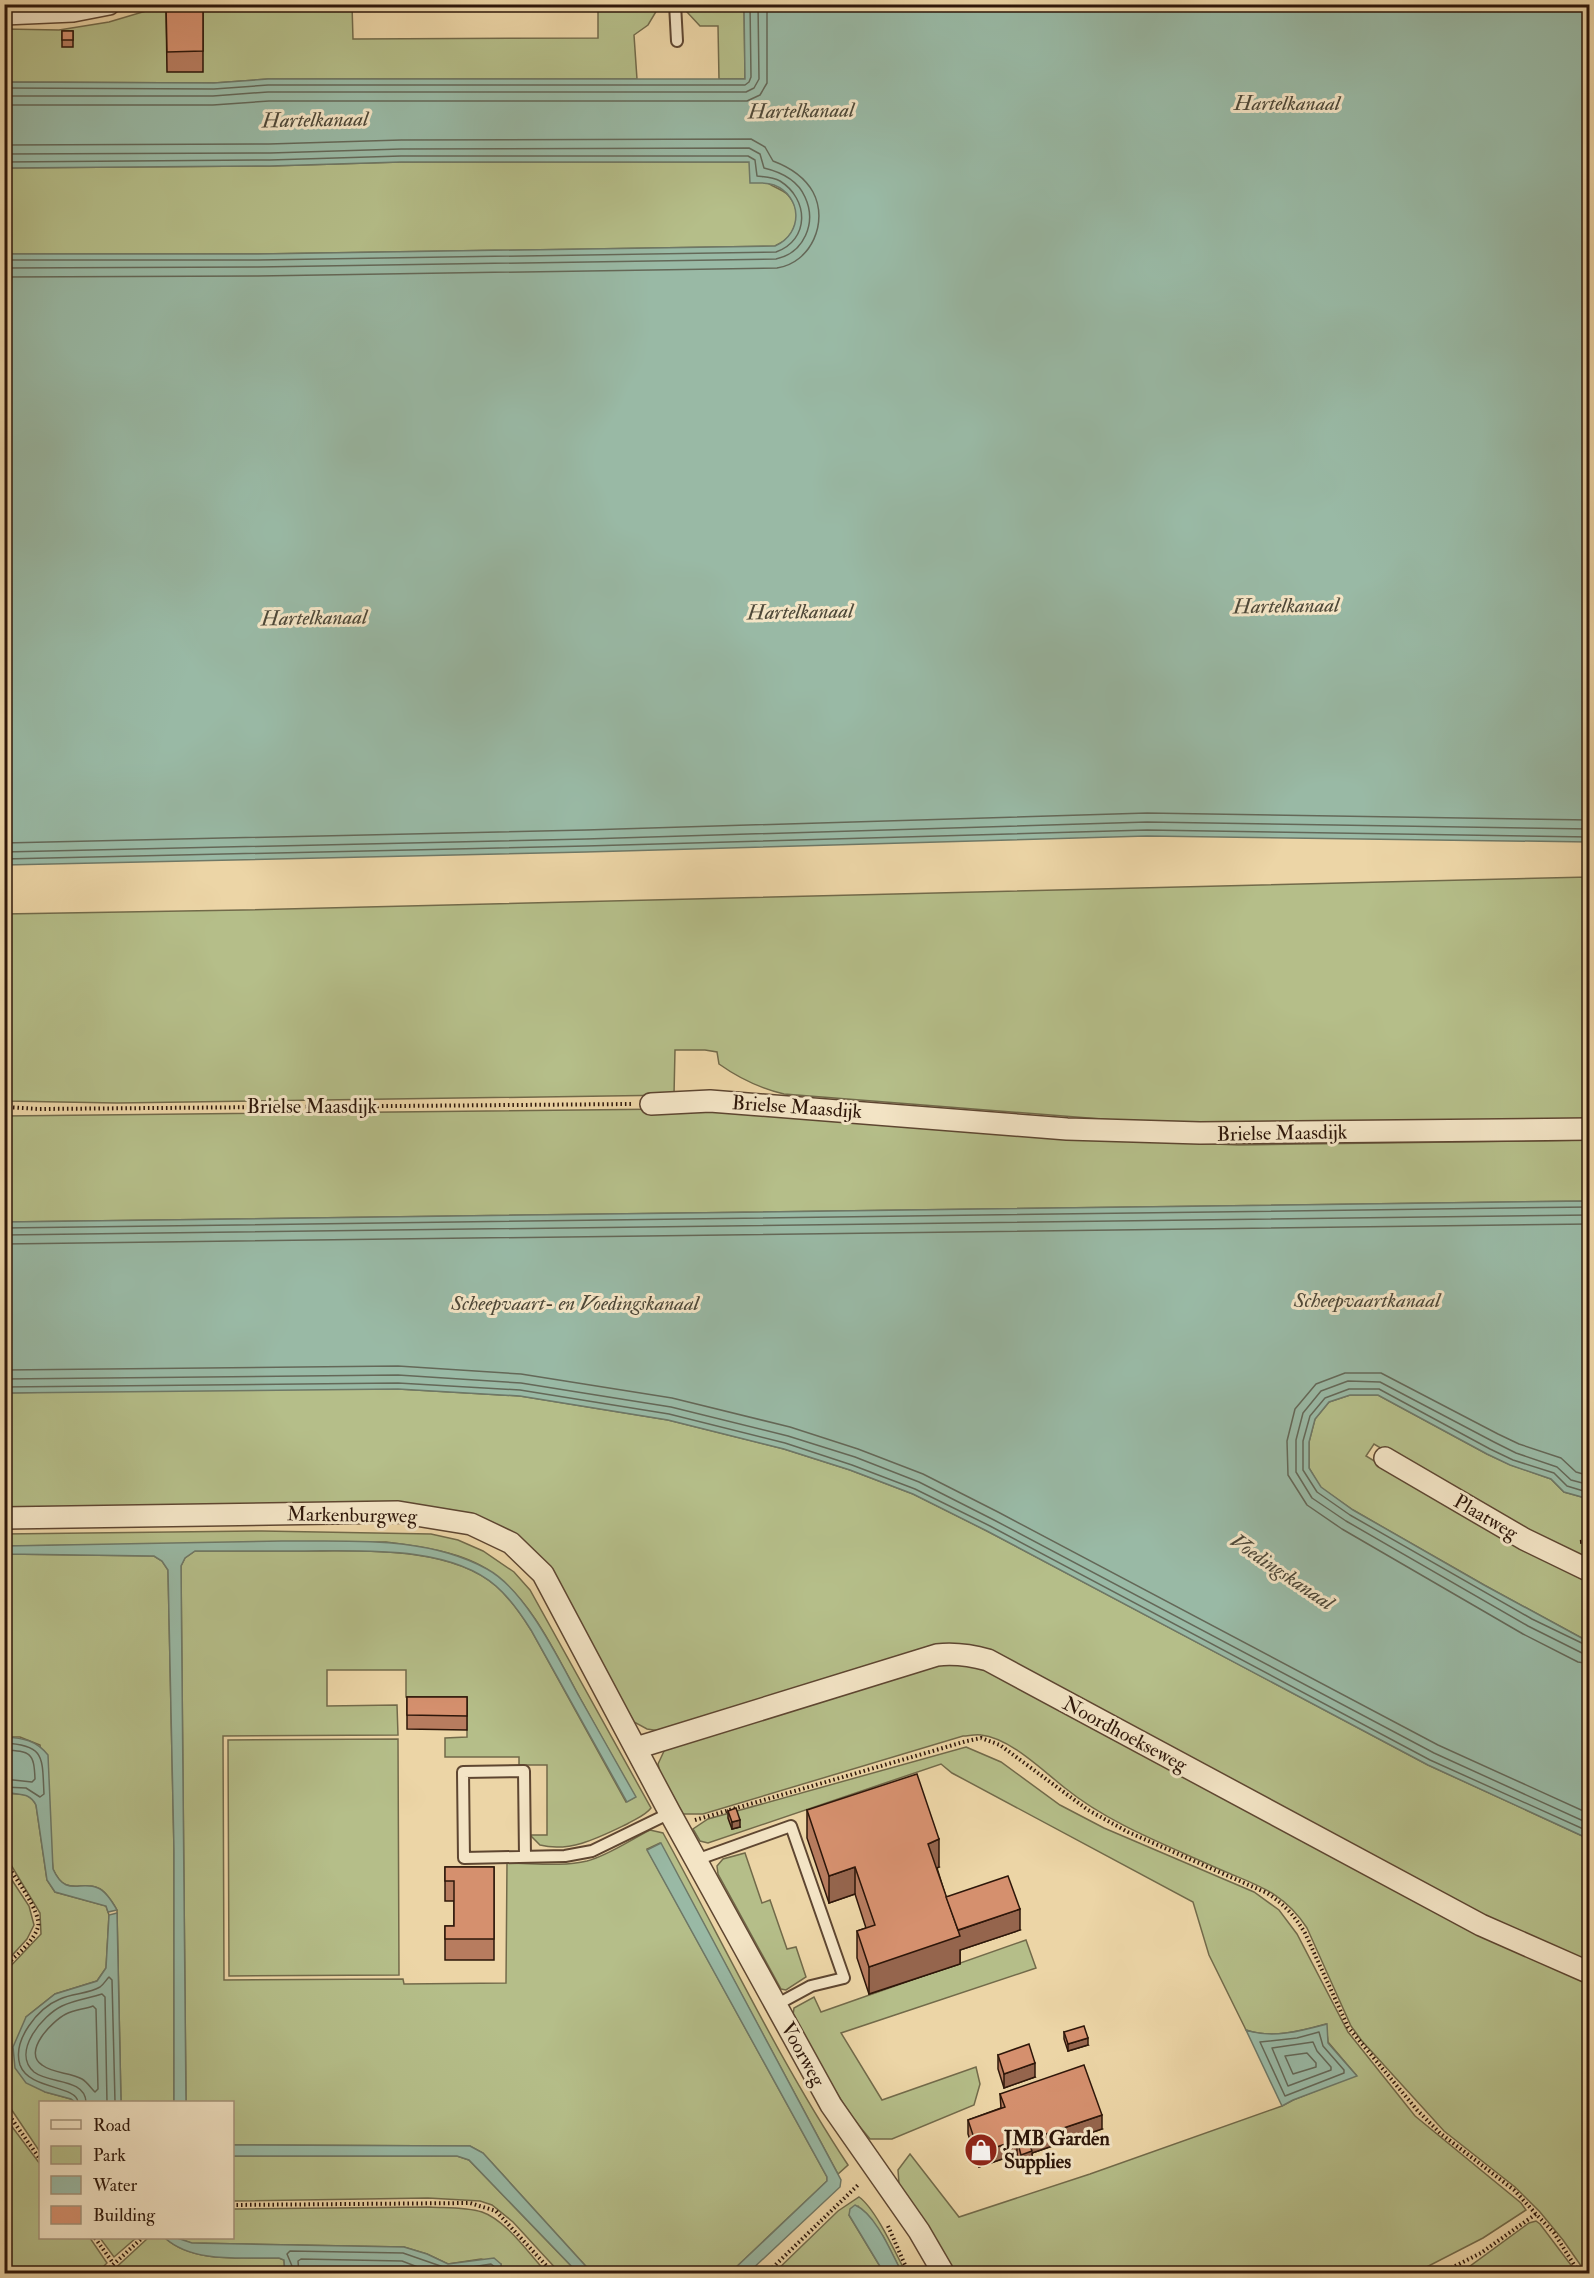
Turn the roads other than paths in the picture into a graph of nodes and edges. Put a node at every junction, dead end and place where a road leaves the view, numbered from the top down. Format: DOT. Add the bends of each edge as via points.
graph roads {
  1 [pos="109,4"];
  2 [pos="675,4"];
  3 [pos="4,14"];
  4 [pos="677,41"];
  5 [pos="651,1104"];
  6 [pos="1590,1129"];
  7 [pos="1384,1458"];
  8 [pos="4,1518"];
  9 [pos="1590,1571"];
  10 [pos="636,1748"];
  11 [pos="673,1819"];
  12 [pos="525,1857"];
  13 [pos="696,1860"];
  14 [pos="1590,1973"];
  15 [pos="776,2005"];
  16 [pos="944,2274"];
  1 -- 3 [label="street" via="73,11"];
  2 -- 4 [label="lane"];
  5 -- 6 [label="street, Brielse Maasdijk" via="710,1101 1067,1129 1189,1133"];
  7 -- 9 [label="street, Plaatweg" via="1524,1539"];
  8 -- 10 [label="street, Markenburgweg" via="398,1512 471,1524 511,1544 543,1574"];
  10 -- 11 [label="street, Markenburgweg"];
  10 -- 14 [label="street, Noordhoekseweg" via="937,1655 969,1655 988,1660 1481,1925"];
  11 -- 12 [label="lane" via="592,1851"];
  11 -- 13 [label="street, Voorweg"];
  12 -- 12 [label="lane" via="524,1771 463,1772 464,1858"];
  13 -- 15 [label="street, Voorweg"];
  13 -- 15 [label="lane" via="791,1826 844,1978 811,1986"];
  15 -- 16 [label="street, Voorweg" via="831,2105 919,2230"];
}
